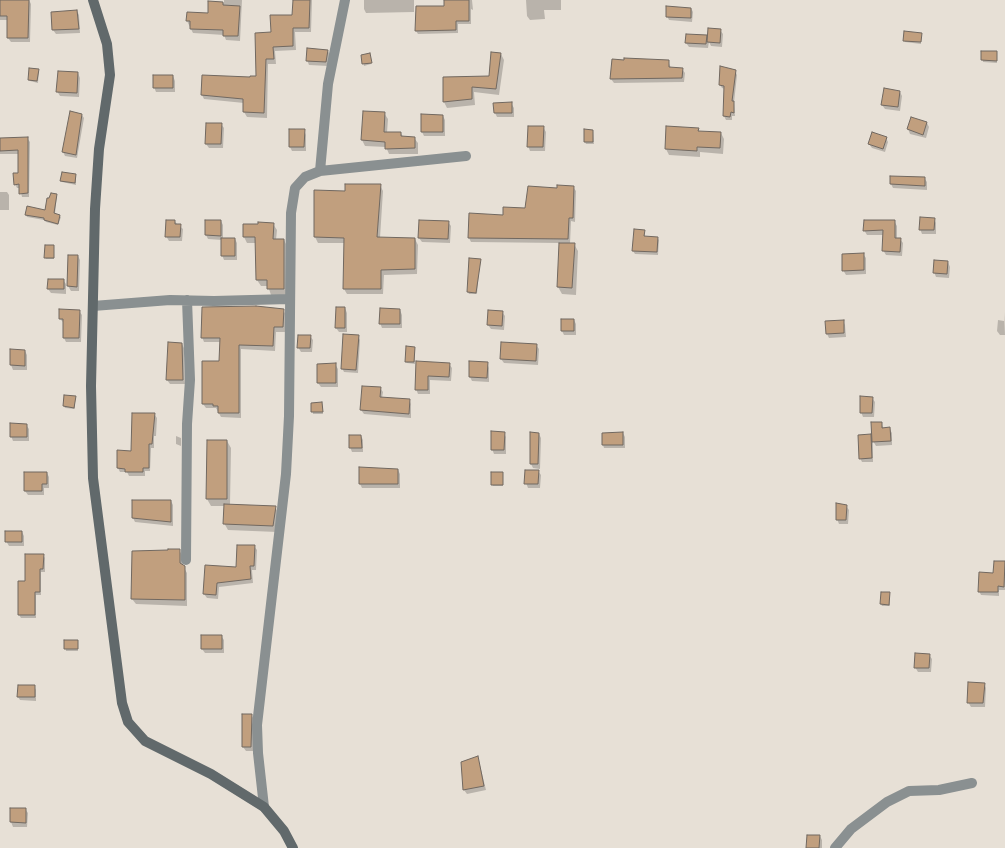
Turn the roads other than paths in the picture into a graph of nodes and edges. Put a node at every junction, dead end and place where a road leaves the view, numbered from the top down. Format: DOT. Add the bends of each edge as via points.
graph roads {
  1 [pos="93,0"];
  2 [pos="345,0"];
  3 [pos="466,156"];
  4 [pos="320,171"];
  5 [pos="289,299"];
  6 [pos="187,300"];
  7 [pos="93,306"];
  8 [pos="186,560"];
  9 [pos="972,783"];
  10 [pos="264,807"];
  11 [pos="293,848"];
  12 [pos="835,848"];
  1 -- 7 [label="street" via="107,44 110,75 97,180"];
  2 -- 4 [label="street" via="328,84"];
  3 -- 4 [label="street"];
  4 -- 5 [label="street" via="311,173 299,182 292,198"];
  5 -- 6 [label="street"];
  5 -- 10 [label="street" via="289,416 286,474 257,725"];
  6 -- 7 [label="street"];
  6 -- 8 [label="street" via="190,380 187,424"];
  7 -- 10 [label="street" via="93,478 115,657 126,716 135,733 145,741 211,774"];
  9 -- 12 [label="street" via="938,790 909,791 887,802 851,829"];
  10 -- 11 [label="street" via="284,831"];
}
